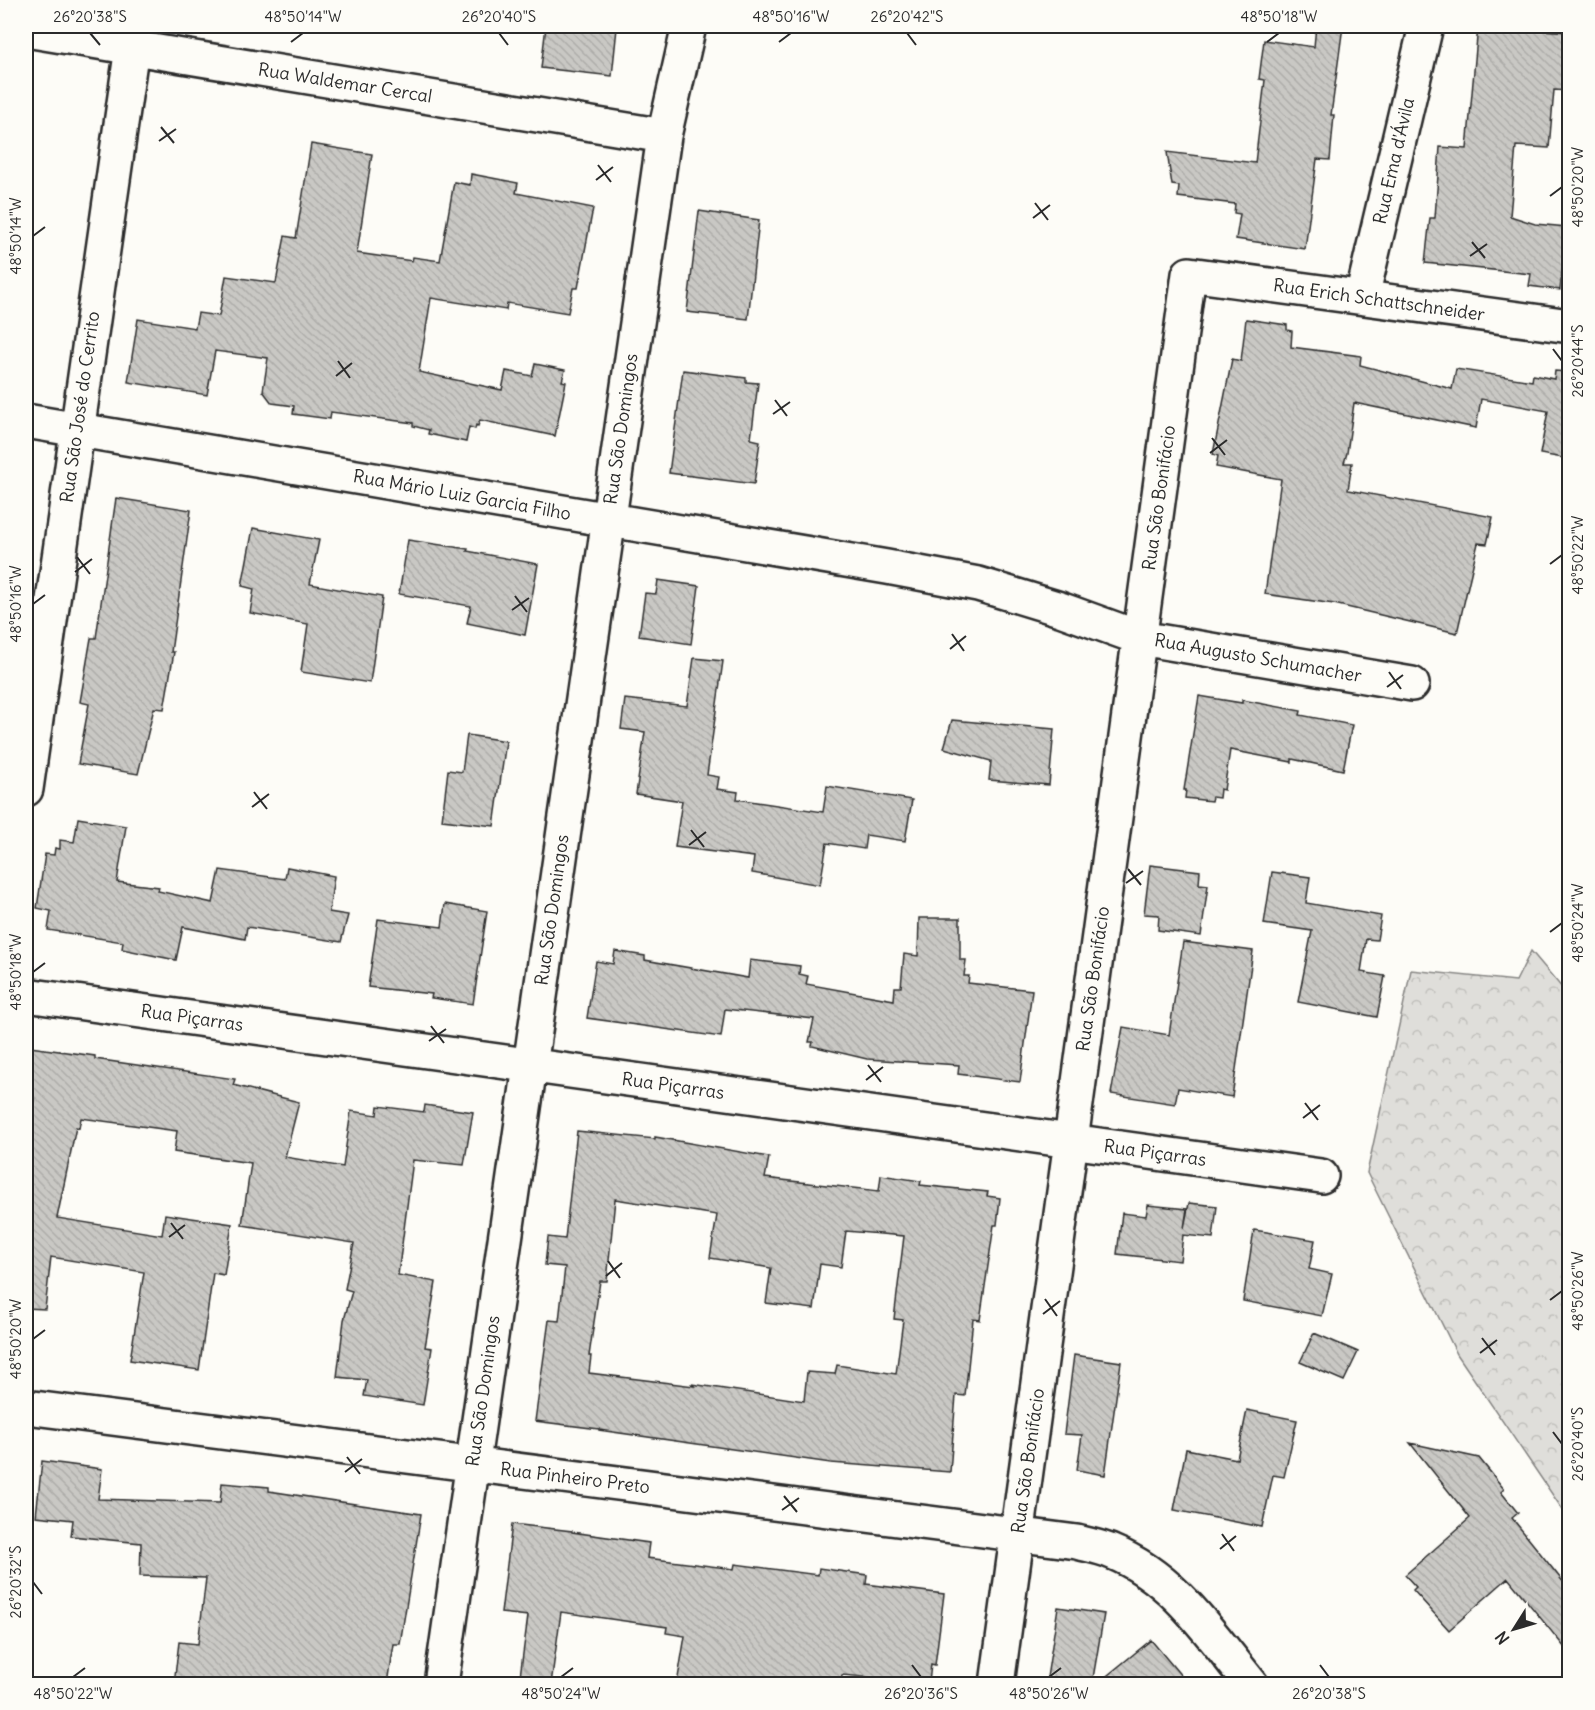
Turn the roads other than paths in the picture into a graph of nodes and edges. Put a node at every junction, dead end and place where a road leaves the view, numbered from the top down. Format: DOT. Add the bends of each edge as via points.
graph roads {
  1 [pos="689,26"];
  2 [pos="1426,26"];
  3 [pos="26,30"];
  4 [pos="133,37"];
  5 [pos="664,136"];
  6 [pos="1189,274"];
  7 [pos="1362,297"];
  8 [pos="1569,326"];
  9 [pos="26,421"];
  10 [pos="77,430"];
  11 [pos="608,520"];
  12 [pos="1140,638"];
  13 [pos="1412,684"];
  14 [pos="26,789"];
  15 [pos="26,995"];
  16 [pos="530,1066"];
  17 [pos="1071,1141"];
  18 [pos="1321,1176"];
  19 [pos="26,1407"];
  20 [pos="473,1464"];
  21 [pos="1018,1534"];
  22 [pos="441,1684"];
  23 [pos="997,1684"];
  24 [pos="1251,1684"];
  1 -- 5 [label="street, Rua São Domingos"];
  2 -- 7 [label="street, Rua Ema d'Ávila"];
  3 -- 4 [label="street, Rua Waldemar Cercal"];
  4 -- 5 [label="street, Rua Waldemar Cercal"];
  4 -- 10 [label="street, Rua São José do Cerrito"];
  5 -- 11 [label="street, Rua São Domingos"];
  6 -- 7 [label="street, Rua Erich Schattschneider"];
  6 -- 12 [label="street, Rua São Bonifácio"];
  7 -- 8 [label="street, Rua Erich Schattschneider"];
  9 -- 10 [label="street, Rua Mário Luiz Garcia Filho"];
  10 -- 11 [label="street, Rua Mário Luiz Garcia Filho"];
  10 -- 14 [label="street, Rua São José do Cerrito"];
  11 -- 12 [label="street, Rua Mário Luiz Garcia Filho" via="978,585"];
  11 -- 16 [label="street, Rua São Domingos"];
  12 -- 13 [label="street, Rua Augusto Schumacher"];
  12 -- 17 [label="street, Rua São Bonifácio"];
  15 -- 16 [label="street, Rua Piçarras"];
  16 -- 17 [label="street, Rua Piçarras"];
  16 -- 20 [label="street, Rua São Domingos"];
  17 -- 18 [label="street, Rua Piçarras"];
  17 -- 21 [label="street, Rua São Bonifácio"];
  19 -- 20 [label="street, Rua Pinheiro Preto"];
  20 -- 21 [label="street, Rua Pinheiro Preto"];
  20 -- 22 [label="street, Rua São Domingos"];
  21 -- 23 [label="street, Rua São Bonifácio"];
  21 -- 24 [label="street, Rua Pinheiro Preto" via="1112,1551 1150,1572 1181,1598"];
}
